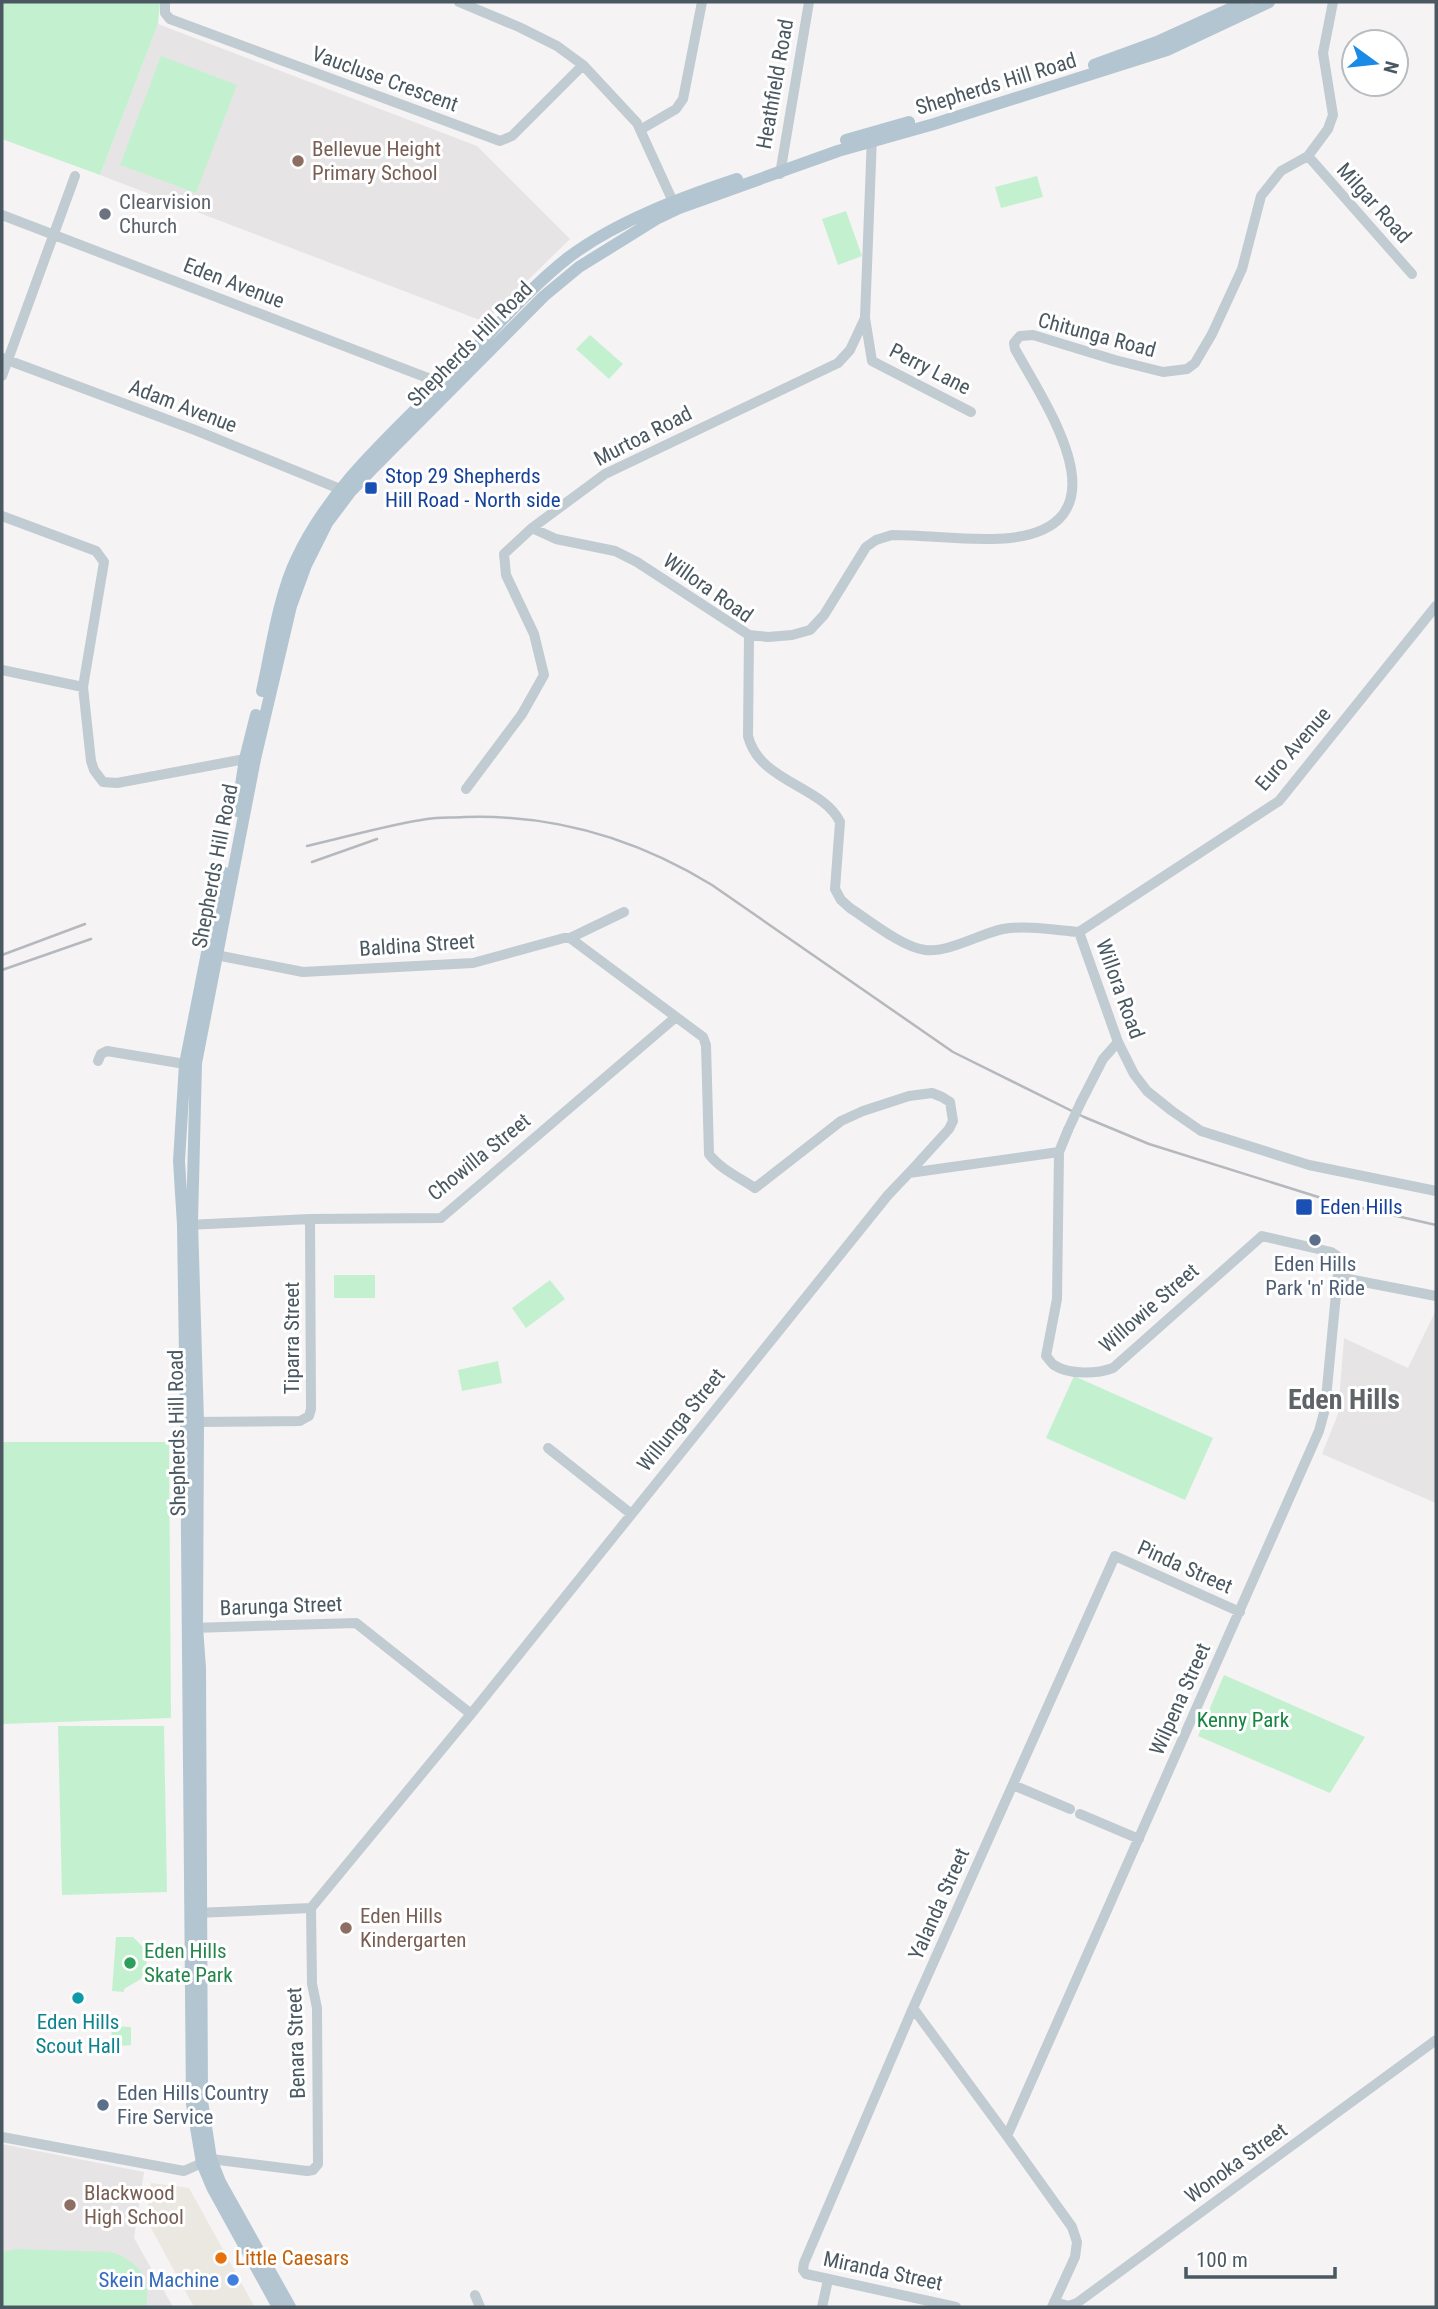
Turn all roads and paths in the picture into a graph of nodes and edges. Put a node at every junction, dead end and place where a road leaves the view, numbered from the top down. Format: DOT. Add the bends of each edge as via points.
graph roads {
  1 [pos="166,2"];
  2 [pos="458,2"];
  3 [pos="702,2"];
  4 [pos="809,2"];
  5 [pos="1245,2"];
  6 [pos="1269,2"];
  7 [pos="1333,2"];
  8 [pos="583,65"];
  9 [pos="640,130"];
  10 [pos="872,137"];
  11 [pos="1308,156"];
  12 [pos="780,169"];
  13 [pos="75,176"];
  14 [pos="675,205"];
  15 [pos="2,215"];
  16 [pos="53,235"];
  17 [pos="1412,274"];
  18 [pos="865,318"];
  19 [pos="5,359"];
  20 [pos="2,376"];
  21 [pos="446,388"];
  22 [pos="971,412"];
  23 [pos="344,492"];
  24 [pos="2,516"];
  25 [pos="532,528"];
  26 [pos="1436,606"];
  27 [pos="749,635"];
  28 [pos="2,670"];
  29 [pos="83,687"];
  30 [pos="245,759"];
  31 [pos="466,789"];
  32 [pos="624,912"];
  33 [pos="1079,932"];
  34 [pos="570,938"];
  35 [pos="212,954"];
  36 [pos="676,1017"];
  37 [pos="1118,1042"];
  38 [pos="98,1061"];
  39 [pos="185,1064"];
  40 [pos="1059,1152"];
  41 [pos="909,1173"];
  42 [pos="1436,1191"];
  43 [pos="310,1219"];
  44 [pos="187,1225"];
  45 [pos="1339,1263"];
  46 [pos="1338,1277"];
  47 [pos="1436,1296"];
  48 [pos="192,1422"];
  49 [pos="548,1448"];
  50 [pos="630,1513"];
  51 [pos="1115,1556"];
  52 [pos="1240,1612"];
  53 [pos="192,1628"];
  54 [pos="471,1714"];
  55 [pos="1013,1785"];
  56 [pos="1070,1809"];
  57 [pos="1080,1814"];
  58 [pos="1139,1839"];
  59 [pos="311,1908"];
  60 [pos="196,1913"];
  61 [pos="913,2008"];
  62 [pos="1436,2040"];
  63 [pos="1007,2136"];
  64 [pos="2,2137"];
  65 [pos="207,2161"];
  66 [pos="803,2270"];
  67 [pos="828,2280"];
  68 [pos="475,2295"];
  69 [pos="1053,2305"];
  70 [pos="278,2307"];
  71 [pos="290,2307"];
  72 [pos="480,2307"];
  73 [pos="822,2307"];
  74 [pos="956,2307"];
  1 -- 8 [label="street, Vaucluse Crescent" via="170,19 500,141 512,136"];
  2 -- 8 [label="street" via="557,46"];
  3 -- 9 [label="street" via="683,99 676,109"];
  4 -- 12 [label="street, Heathfield Road"];
  5 -- 10 [label="main road, Shepherds Hill Road" via="1128,54"];
  6 -- 10 [label="main road, Shepherds Hill Road" via="1167,50 934,124"];
  7 -- 11 [label="street, Chitunga Road" via="1323,53 1333,115"];
  8 -- 9 [label="street"];
  9 -- 14 [label="street"];
  10 -- 12 [label="main road, Shepherds Hill Road"];
  10 -- 18 [label="street, Murtoa Road"];
  11 -- 17 [label="street, Milgar Road"];
  11 -- 27 [label="street, Chitunga Road" via="1281,172 1261,196 1237,283 1202,353 1187,369 1146,369 1033,335 1026,334 1014,343 1064,442 1072,470 1069,505 1052,525 1008,538 892,535 876,540 866,547 810,630 768,637"];
  12 -- 14 [label="main road, Shepherds Hill Road"];
  13 -- 16 [label="street"];
  14 -- 21 [label="main road, Shepherds Hill Road" via="579,267"];
  15 -- 16 [label="street, Eden Avenue"];
  16 -- 19 [label="street"];
  16 -- 21 [label="street, Eden Avenue"];
  18 -- 22 [label="street, Perry Lane" via="872,361"];
  18 -- 25 [label="street, Murtoa Road" via="838,363 605,474"];
  19 -- 20 [label="street"];
  19 -- 23 [label="street, Adam Avenue"];
  21 -- 23 [label="main road, Shepherds Hill Road" via="388,436"];
  23 -- 30 [label="main road, Shepherds Hill Road" via="316,521 295,560"];
  23 -- 35 [label="main road, Shepherds Hill Road" via="315,544 291,606"];
  24 -- 29 [label="street" via="96,551 104,562"];
  25 -- 27 [label="street, Willora Road" via="638,562"];
  25 -- 31 [label="street, Murtoa Road" via="504,554 506,575 534,634 544,675 522,714"];
  26 -- 33 [label="street, Euro Avenue" via="1279,800"];
  27 -- 33 [label="street, Willora Road" via="750,747 781,778 836,814 834,880 841,900 924,950 1017,927"];
  28 -- 29 [label="street"];
  29 -- 30 [label="street" via="91,761 103,782"];
  30 -- 35 [label="main road, Shepherds Hill Road"];
  32 -- 34 [label="street, Baldina Street"];
  33 -- 37 [label="street, Willora Road"];
  34 -- 35 [label="street, Baldina Street" via="473,963 303,972"];
  34 -- 36 [label="street"];
  35 -- 39 [label="main road, Shepherds Hill Road"];
  35 -- 44 [label="main road, Shepherds Hill Road" via="196,1063"];
  36 -- 41 [label="street, Willunga Street" via="703,1037 706,1045 709,1154 713,1160 755,1188 841,1121 909,1096 942,1097 950,1102 953,1121"];
  36 -- 43 [label="street, Chowilla Street" via="441,1218"];
  37 -- 40 [label="street, bridge" via="1103,1059"];
  37 -- 42 [label="street, Willora Road" via="1141,1085 1201,1131 1309,1165"];
  38 -- 39 [label="street" via="107,1051"];
  39 -- 44 [label="main road, Shepherds Hill Road" via="179,1161"];
  40 -- 41 [label="street"];
  40 -- 45 [label="street, Willowie Street" via="1057,1299 1046,1356 1054,1366 1079,1373 1112,1368 1262,1236 1331,1252"];
  41 -- 50 [label="street, Willunga Street"];
  43 -- 44 [label="street, Chowilla Street"];
  43 -- 48 [label="street, Tiparra Street" via="309,1416 300,1421"];
  44 -- 48 [label="main road, Shepherds Hill Road"];
  45 -- 46 [label="street, Wilpena Street"];
  46 -- 47 [label="street"];
  46 -- 52 [label="street, Wilpena Street" via="1319,1431"];
  48 -- 53 [label="main road, Shepherds Hill Road"];
  49 -- 50 [label="street"];
  50 -- 54 [label="street, Willunga Street"];
  51 -- 52 [label="street, Pinda Street"];
  51 -- 55 [label="street, Yalanda Street"];
  52 -- 58 [label="street, Wilpena Street"];
  53 -- 54 [label="street, Barunga Street" via="356,1623"];
  53 -- 60 [label="main road, Shepherds Hill Road"];
  54 -- 59 [label="street, Willunga Street"];
  55 -- 56 [label="street"];
  55 -- 61 [label="street, Yalanda Street"];
  57 -- 58 [label="street"];
  58 -- 63 [label="street, Wilpena Street"];
  59 -- 60 [label="street"];
  59 -- 65 [label="street, Benara Street" via="318,2164 307,2171"];
  60 -- 65 [label="main road, Shepherds Hill Road" via="192,2104"];
  61 -- 63 [label="street"];
  61 -- 66 [label="street, Yalanda Street"];
  62 -- 69 [label="street, Wonoka Street" via="1077,2303"];
  63 -- 69 [label="street" via="1072,2227 1077,2242"];
  64 -- 65 [label="street" via="184,2171"];
  65 -- 70 [label="main road, Shepherds Hill Road" via="226,2214"];
  65 -- 71 [label="main road, Shepherds Hill Road"];
  66 -- 67 [label="street, Miranda Street"];
  67 -- 73 [label="street"];
  67 -- 74 [label="street, Miranda Street"];
  68 -- 72 [label="street"];
}
